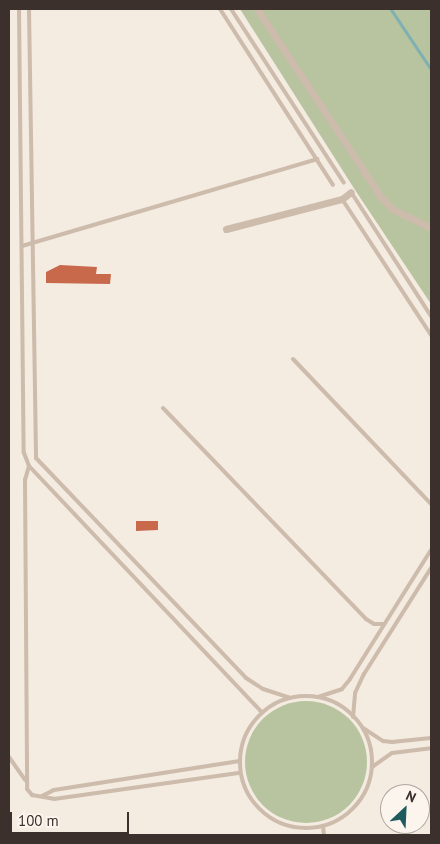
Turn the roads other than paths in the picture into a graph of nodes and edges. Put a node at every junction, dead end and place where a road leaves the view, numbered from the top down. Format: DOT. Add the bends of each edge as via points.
graph roads {
  1 [pos="19,9"];
  2 [pos="29,9"];
  3 [pos="220,9"];
  4 [pos="230,9"];
  5 [pos="257,9"];
  6 [pos="317,160"];
  7 [pos="344,183"];
  8 [pos="333,185"];
  9 [pos="351,192"];
  10 [pos="342,199"];
  11 [pos="431,228"];
  12 [pos="226,229"];
  13 [pos="32,243"];
  14 [pos="22,246"];
  15 [pos="431,316"];
  16 [pos="431,335"];
  17 [pos="293,358"];
  18 [pos="163,408"];
  19 [pos="29,466"];
  20 [pos="431,504"];
  21 [pos="431,550"];
  22 [pos="431,568"];
  23 [pos="384,624"];
  24 [pos="316,697"];
  25 [pos="290,698"];
  26 [pos="262,712"];
  27 [pos="353,717"];
  28 [pos="361,726"];
  29 [pos="431,738"];
  30 [pos="431,748"];
  31 [pos="9,757"];
  32 [pos="240,761"];
  33 [pos="372,767"];
  34 [pos="240,773"];
  35 [pos="26,782"];
  36 [pos="42,796"];
  37 [pos="323,826"];
  38 [pos="312,828"];
  39 [pos="312,835"];
  40 [pos="324,835"];
  1 -- 14 [label="lane"];
  2 -- 13 [label="lane"];
  3 -- 6 [label="lane"];
  4 -- 7 [label="lane"];
  5 -- 11 [label="street" via="372,185 392,209"];
  6 -- 8 [label="lane"];
  6 -- 13 [label="lane"];
  9 -- 10 [label="street"];
  9 -- 15 [label="lane"];
  10 -- 12 [label="street"];
  10 -- 16 [label="lane"];
  13 -- 14 [label="lane"];
  13 -- 25 [label="lane" via="36,458 246,678 263,689"];
  14 -- 19 [label="lane" via="24,453"];
  17 -- 20 [label="lane"];
  18 -- 23 [label="lane" via="366,619 374,624"];
  19 -- 26 [label="lane"];
  19 -- 35 [label="lane" via="25,480"];
  21 -- 23 [label="lane"];
  22 -- 27 [label="lane" via="364,674 355,693"];
  23 -- 24 [label="lane" via="342,689"];
  24 -- 25 [label="lane"];
  24 -- 27 [label="lane" via="336,704"];
  25 -- 26 [label="lane"];
  26 -- 32 [label="lane" via="246,734"];
  27 -- 28 [label="lane"];
  28 -- 29 [label="lane" via="383,741"];
  28 -- 33 [label="lane" via="370,746"];
  30 -- 33 [label="lane" via="392,753"];
  31 -- 35 [label="lane"];
  32 -- 34 [label="lane"];
  32 -- 36 [label="lane" via="54,790"];
  33 -- 37 [label="lane" via="362,798 352,810"];
  34 -- 36 [label="lane" via="54,799"];
  34 -- 38 [label="lane" via="245,789 265,815 295,828"];
  35 -- 36 [label="lane" via="32,795"];
  37 -- 38 [label="lane"];
  37 -- 40 [label="lane"];
  38 -- 39 [label="lane"];
}
